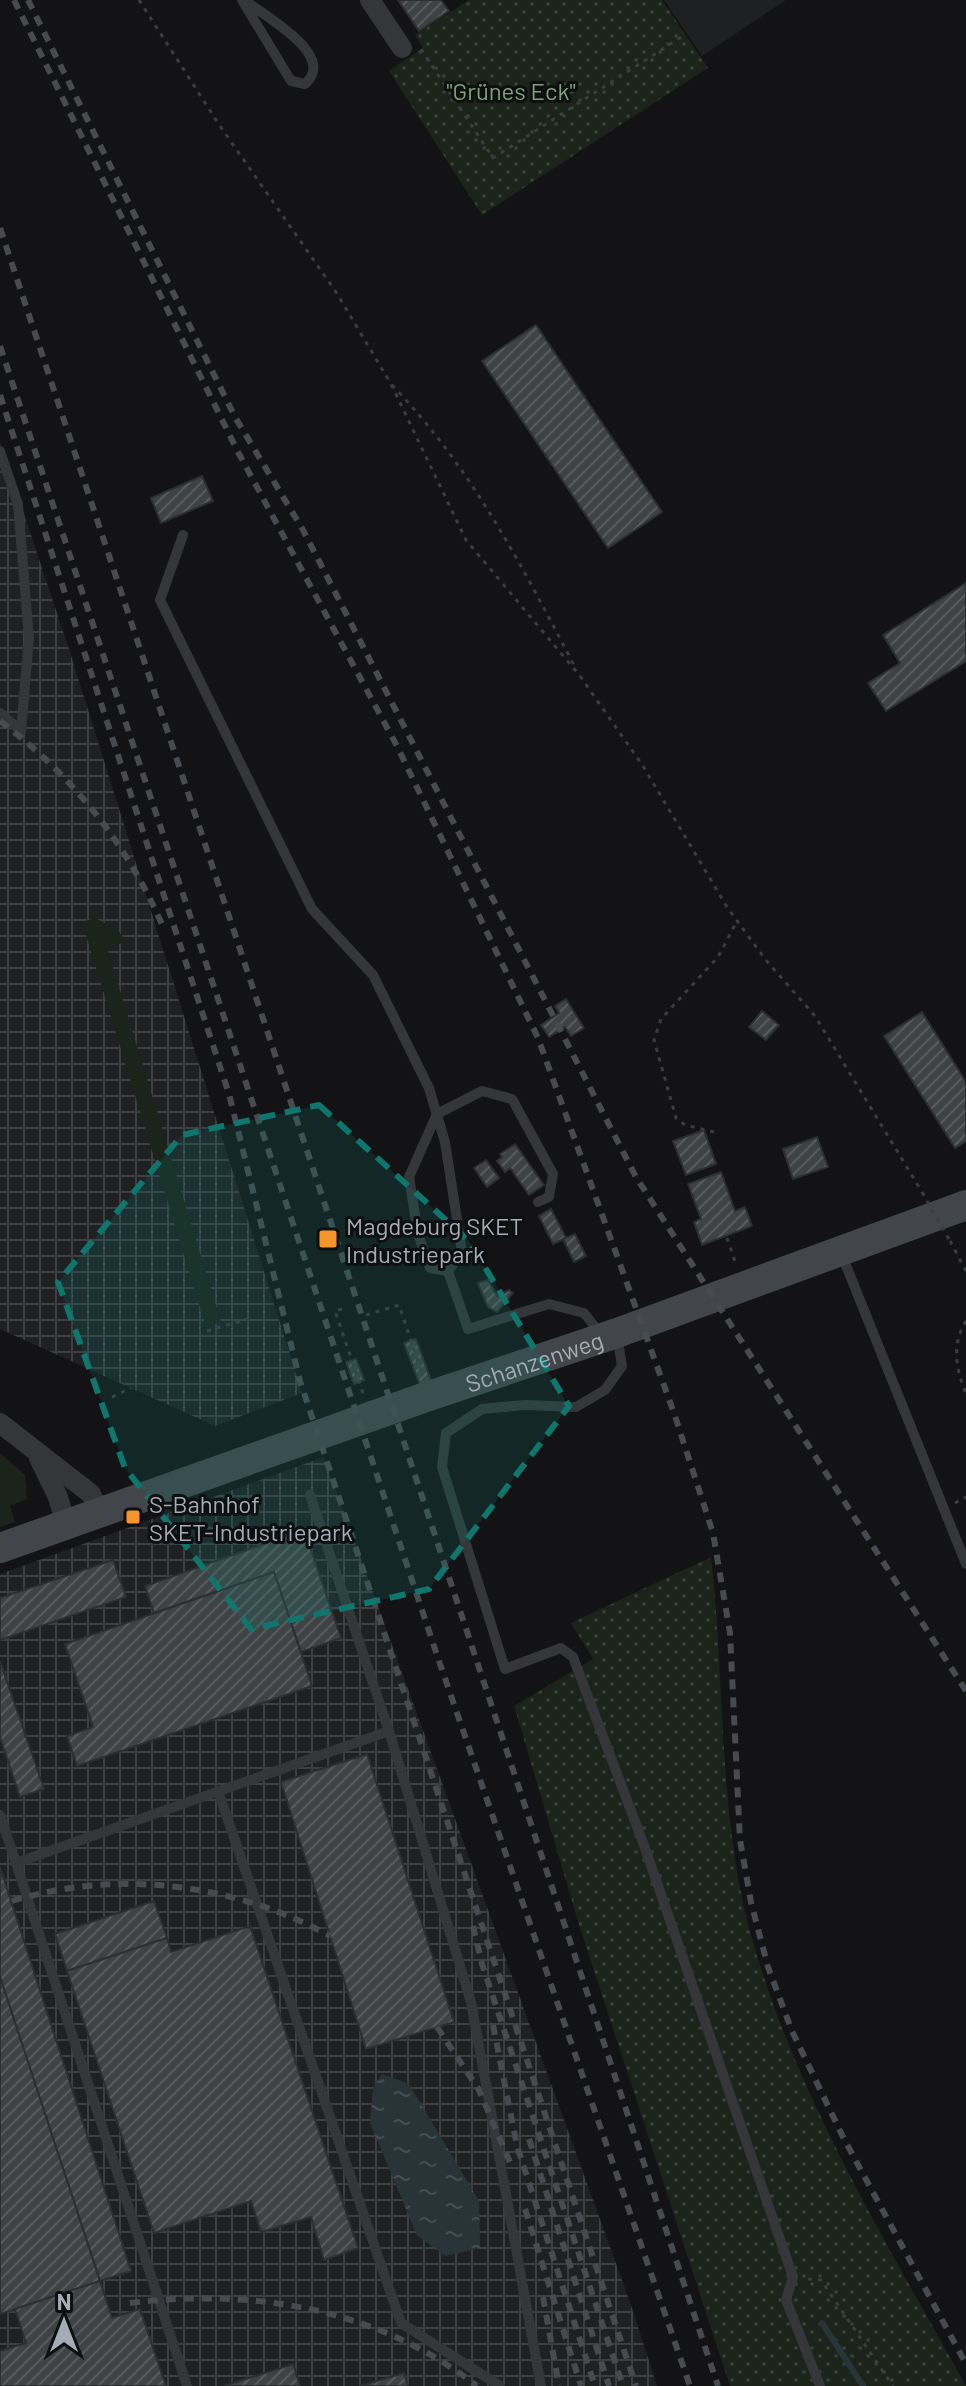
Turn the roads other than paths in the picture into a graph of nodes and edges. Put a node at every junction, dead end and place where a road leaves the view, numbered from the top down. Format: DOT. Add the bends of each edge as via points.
graph roads {
  1 [pos="243,0"];
  2 [pos="370,0"];
  3 [pos="411,48"];
  4 [pos="0,451"];
  5 [pos="183,535"];
  6 [pos="0,713"];
  7 [pos="437,1114"];
  8 [pos="538,1202"];
  9 [pos="966,1205"];
  10 [pos="840,1251"];
  11 [pos="448,1271"];
  12 [pos="610,1336"];
  13 [pos="0,1423"];
  14 [pos="37,1455"];
  15 [pos="310,1495"];
  16 [pos="99,1512"];
  17 [pos="66,1525"];
  18 [pos="0,1548"];
  19 [pos="966,1564"];
  20 [pos="389,1731"];
  21 [pos="218,1791"];
  22 [pos="0,1815"];
  23 [pos="16,1863"];
  24 [pos="187,2386"];
  25 [pos="500,2386"];
  26 [pos="541,2386"];
  27 [pos="820,2386"];
  1 -- 1 [label="lane" via="306,47 316,64 305,84 291,81"];
  2 -- 3 [label="street"];
  4 -- 6 [label="lane" via="18,504 29,638 21,731"];
  5 -- 7 [label="lane" via="160,600 312,909 373,975"];
  7 -- 8 [label="lane" via="482,1091 512,1099 553,1174 549,1197"];
  7 -- 11 [label="lane" via="462,1252"];
  7 -- 11 [label="lane" via="409,1177 418,1234 430,1268"];
  9 -- 10 [label="main road, Schanzenweg"];
  10 -- 12 [label="main road, Schanzenweg"];
  10 -- 19 [label="lane"];
  11 -- 12 [label="lane" via="468,1329 549,1304 584,1313"];
  12 -- 16 [label="main road, Schanzenweg"];
  12 -- 27 [label="lane" via="622,1366 605,1390 576,1407 482,1409 446,1433 442,1467 505,1669 561,1648 573,1657 793,2277 786,2300"];
  13 -- 14 [label="street"];
  14 -- 16 [label="street" via="91,1494"];
  14 -- 17 [label="street"];
  15 -- 20 [label="lane"];
  16 -- 17 [label="main road, Schanzenweg"];
  17 -- 18 [label="main road, Schanzenweg"];
  20 -- 21 [label="lane"];
  20 -- 26 [label="lane" via="471,2002"];
  21 -- 23 [label="lane"];
  21 -- 25 [label="lane" via="401,2323"];
  22 -- 23 [label="lane"];
  23 -- 24 [label="lane"];
}
